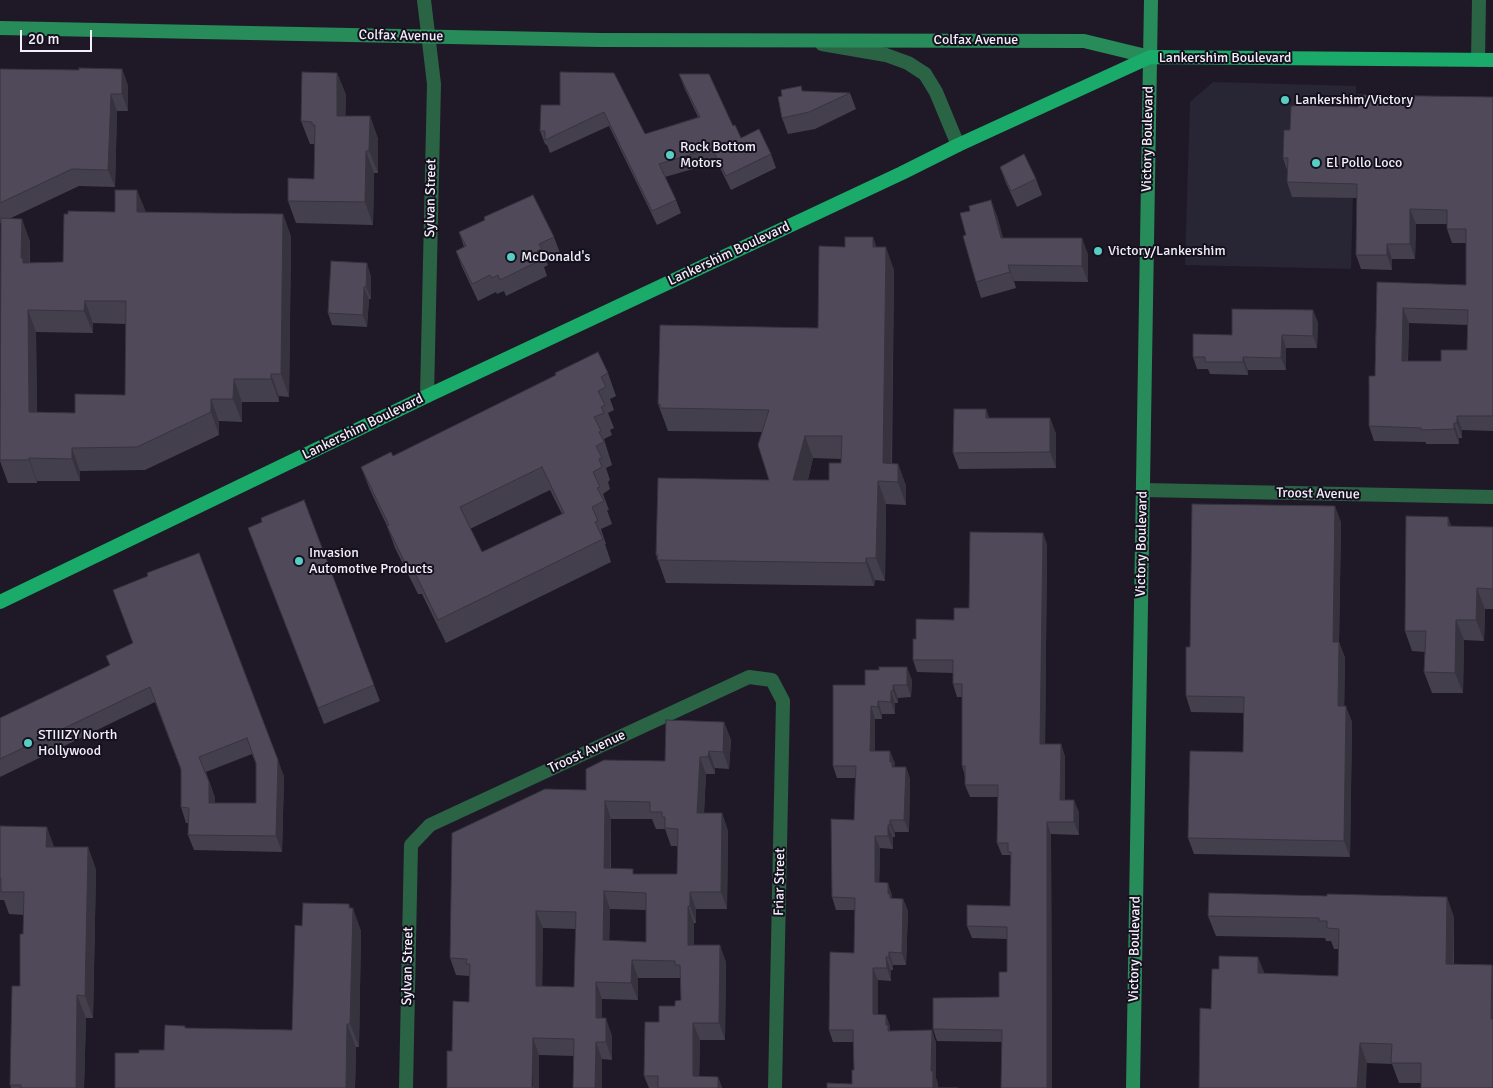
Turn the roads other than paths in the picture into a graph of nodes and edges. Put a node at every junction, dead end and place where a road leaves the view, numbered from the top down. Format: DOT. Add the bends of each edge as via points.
graph roads {
  1 [pos="424,0"];
  2 [pos="1151,0"];
  3 [pos="1479,0"];
  4 [pos="0,28"];
  5 [pos="428,36"];
  6 [pos="801,41"];
  7 [pos="1150,57"];
  8 [pos="1478,60"];
  9 [pos="1493,60"];
  10 [pos="958,145"];
  11 [pos="426,396"];
  12 [pos="1142,490"];
  13 [pos="1493,497"];
  14 [pos="0,602"];
  15 [pos="772,680"];
  16 [pos="411,845"];
  17 [pos="406,1088"];
  18 [pos="775,1088"];
  19 [pos="1133,1088"];
  1 -- 5 [label="street, Sylvan Street"];
  2 -- 7 [label="main road, Victory Boulevard"];
  3 -- 8 [label="street"];
  4 -- 5 [label="main road, Colfax Avenue"];
  5 -- 6 [label="main road, Colfax Avenue"];
  5 -- 11 [label="street, Sylvan Street" via="434,84"];
  6 -- 7 [label="main road, Colfax Avenue" via="1084,41"];
  6 -- 10 [label="street, Colfax Avenue" via="886,55 925,74"];
  7 -- 8 [label="main road, Lankershim Boulevard"];
  7 -- 10 [label="main road, Lankershim Boulevard"];
  7 -- 12 [label="main road, Victory Boulevard"];
  8 -- 9 [label="main road, Lankershim Boulevard"];
  10 -- 11 [label="main road, Lankershim Boulevard"];
  11 -- 14 [label="main road, Lankershim Boulevard"];
  12 -- 13 [label="street, Troost Avenue"];
  12 -- 19 [label="main road, Victory Boulevard"];
  15 -- 16 [label="street, Troost Avenue" via="749,677 430,825"];
  15 -- 18 [label="street, Friar Street" via="783,701"];
  16 -- 17 [label="street, Sylvan Street"];
}
